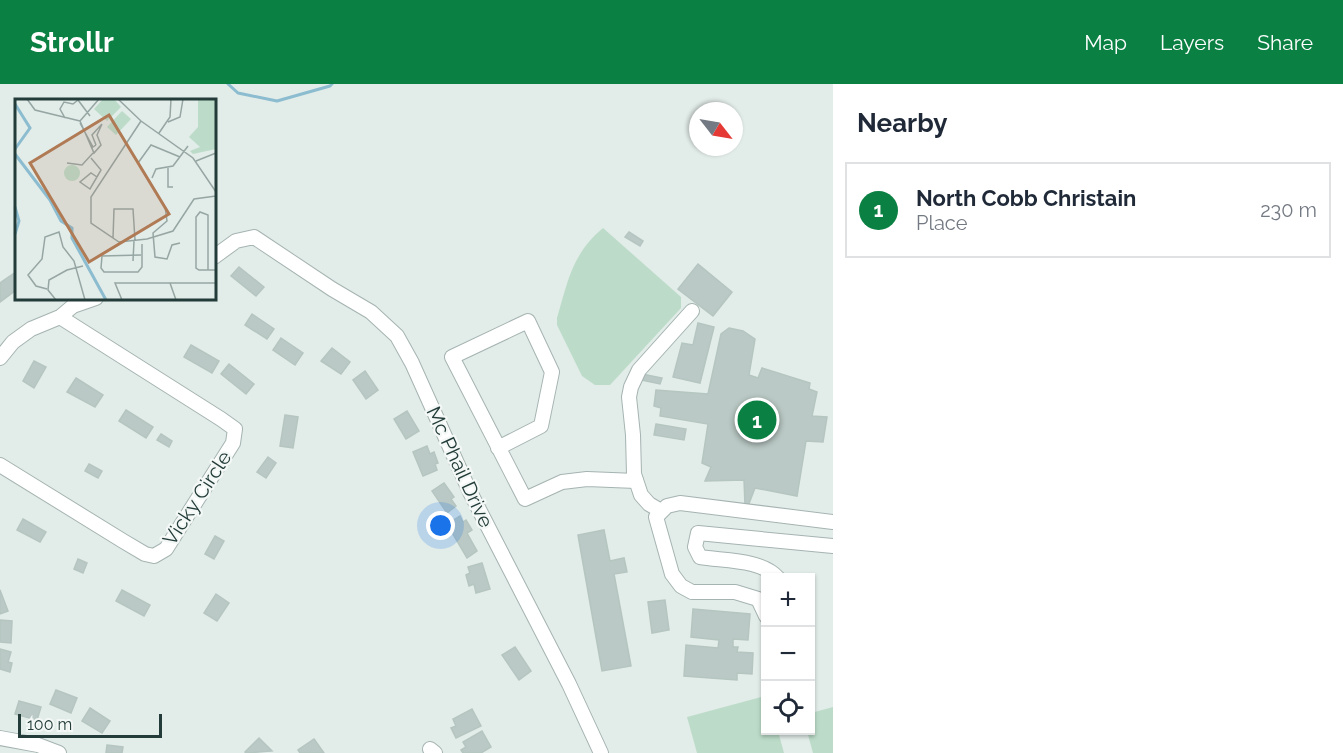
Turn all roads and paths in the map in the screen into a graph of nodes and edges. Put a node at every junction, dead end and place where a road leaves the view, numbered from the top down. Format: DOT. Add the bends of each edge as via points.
graph roads {
  1 [pos="216,256"];
  2 [pos="90,300"];
  3 [pos="692,311"];
  4 [pos="60,317"];
  5 [pos="0,358"];
  6 [pos="498,447"];
  7 [pos="0,465"];
  8 [pos="636,481"];
  9 [pos="661,512"];
  10 [pos="833,522"];
  11 [pos="833,546"];
  12 [pos="774,573"];
  13 [pos="761,606"];
  14 [pos="0,738"];
  15 [pos="59,753"];
  16 [pos="600,753"];
  1 -- 16 [label="street, Mc Phail Drive" via="236,241 254,237 371,312 397,336"];
  2 -- 4 [label="street" via="73,306"];
  3 -- 8 [label="street" via="639,370 631,387"];
  4 -- 5 [label="street" via="31,329"];
  4 -- 7 [label="street, Vicky Circle" via="235,429 233,443 166,549 154,556"];
  6 -- 6 [label="street" via="452,357 528,321 552,372 542,426"];
  6 -- 8 [label="street" via="525,499 562,482"];
  8 -- 9 [label="street" via="640,495"];
  9 -- 10 [label="street" via="680,503"];
  9 -- 13 [label="street" via="656,517 672,574 681,586 692,592 746,594 758,599"];
  11 -- 12 [label="street" via="698,533 695,547 700,557 759,564"];
  14 -- 15 [label="street"];
}
